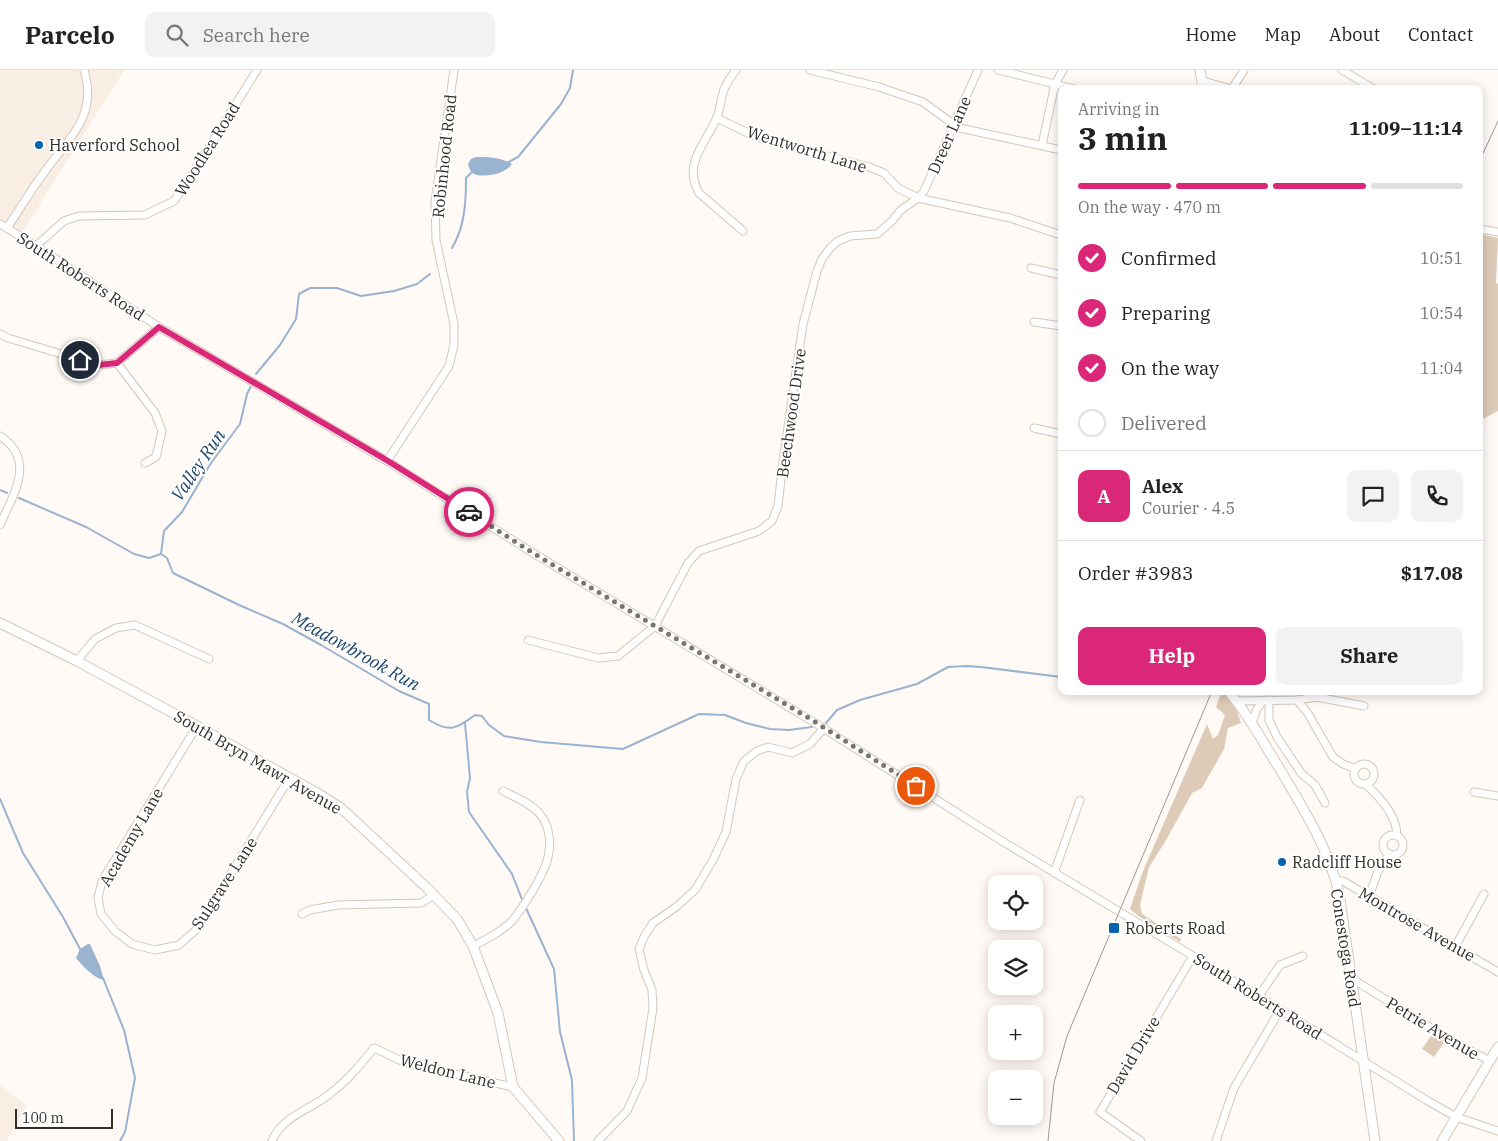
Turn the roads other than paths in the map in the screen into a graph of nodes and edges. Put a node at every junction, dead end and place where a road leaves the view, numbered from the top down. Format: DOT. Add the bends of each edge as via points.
graph roads {
  1 [pos="84,70"];
  2 [pos="257,70"];
  3 [pos="454,70"];
  4 [pos="736,70"];
  5 [pos="810,70"];
  6 [pos="978,70"];
  7 [pos="998,70"];
  8 [pos="1062,70"];
  9 [pos="1200,70"];
  10 [pos="1244,70"];
  11 [pos="1342,70"];
  12 [pos="1055,84"];
  13 [pos="1059,85"];
  14 [pos="1203,85"];
  15 [pos="1235,85"];
  16 [pos="1367,85"];
  17 [pos="717,118"];
  18 [pos="953,124"];
  19 [pos="1042,145"];
  20 [pos="1058,149"];
  21 [pos="918,198"];
  22 [pos="0,224"];
  23 [pos="7,228"];
  24 [pos="1483,230"];
  25 [pos="743,231"];
  26 [pos="1498,232"];
  27 [pos="1058,234"];
  28 [pos="36,246"];
  29 [pos="1031,268"];
  30 [pos="1058,274"];
  31 [pos="1034,322"];
  32 [pos="1058,326"];
  33 [pos="159,327"];
  34 [pos="0,334"];
  35 [pos="117,363"];
  36 [pos="1034,428"];
  37 [pos="1058,433"];
  38 [pos="0,436"];
  39 [pos="388,461"];
  40 [pos="145,463"];
  41 [pos="0,525"];
  42 [pos="0,623"];
  43 [pos="655,626"];
  44 [pos="528,640"];
  45 [pos="209,659"];
  46 [pos="77,661"];
  47 [pos="1231,695"];
  48 [pos="1297,700"];
  49 [pos="1236,701"];
  50 [pos="1266,701"];
  51 [pos="1364,706"];
  52 [pos="1252,724"];
  53 [pos="197,726"];
  54 [pos="824,728"];
  55 [pos="1356,769"];
  56 [pos="290,777"];
  57 [pos="1365,784"];
  58 [pos="503,791"];
  59 [pos="1474,792"];
  60 [pos="1498,796"];
  61 [pos="1080,800"];
  62 [pos="1325,802"];
  63 [pos="1397,836"];
  64 [pos="1390,854"];
  65 [pos="1054,873"];
  66 [pos="1336,881"];
  67 [pos="1484,894"];
  68 [pos="434,895"];
  69 [pos="1369,897"];
  70 [pos="302,914"];
  71 [pos="132,944"];
  72 [pos="473,946"];
  73 [pos="1455,947"];
  74 [pos="1193,956"];
  75 [pos="1303,956"];
  76 [pos="1498,972"];
  77 [pos="1351,978"];
  78 [pos="1259,996"];
  79 [pos="1280,1010"];
  80 [pos="1498,1047"];
  81 [pos="1490,1061"];
  82 [pos="1364,1062"];
  83 [pos="513,1087"];
  84 [pos="1456,1117"];
  85 [pos="1498,1131"];
  86 [pos="272,1141"];
  87 [pos="559,1141"];
  88 [pos="598,1141"];
  89 [pos="1141,1141"];
  90 [pos="1216,1141"];
  91 [pos="1375,1141"];
  92 [pos="1442,1141"];
  1 -- 23 [label="street" via="88,86 87,108 82,120"];
  2 -- 28 [label="street, Woodlea Road" via="174,201 146,215 79,216 64,221"];
  3 -- 39 [label="street, Robinhood Road" via="435,202 436,240 454,324 454,345 449,366"];
  4 -- 17 [label="street" via="725,88"];
  5 -- 18 [label="street" via="923,102"];
  6 -- 18 [label="street, Dreer Lane"];
  7 -- 12 [label="street"];
  8 -- 12 [label="street"];
  9 -- 14 [label="main road"];
  10 -- 15 [label="street"];
  11 -- 16 [label="street"];
  12 -- 13 [label="street"];
  12 -- 19 [label="street"];
  17 -- 21 [label="street, Wentworth Lane" via="765,139 869,167 884,173 898,188"];
  17 -- 25 [label="street" via="699,149 693,168 695,185 699,193"];
  18 -- 19 [label="street"];
  18 -- 21 [label="street, Dreer Lane"];
  19 -- 20 [label="street"];
  21 -- 27 [label="street, Wentworth Lane" via="1010,218"];
  21 -- 43 [label="street, Beechwood Drive" via="877,234 850,236 838,241 822,259 803,324 778,506 772,521 758,530 700,551 688,563"];
  22 -- 23 [label="street, South Roberts Road"];
  23 -- 28 [label="street, South Roberts Road"];
  24 -- 26 [label="street"];
  28 -- 33 [label="street, South Roberts Road"];
  29 -- 30 [label="street"];
  31 -- 32 [label="street"];
  33 -- 35 [label="street"];
  33 -- 39 [label="street, South Roberts Road"];
  34 -- 35 [label="street" via="98,365"];
  35 -- 40 [label="street" via="156,412 162,431 156,457"];
  36 -- 37 [label="street"];
  38 -- 41 [label="street" via="15,452 20,471 17,487"];
  39 -- 43 [label="street, South Roberts Road"];
  42 -- 46 [label="main road, South Bryn Mawr Avenue"];
  43 -- 44 [label="street" via="618,656 598,658"];
  43 -- 54 [label="street, South Roberts Road"];
  45 -- 46 [label="street" via="135,625 116,628 94,639"];
  46 -- 53 [label="main road, South Bryn Mawr Avenue"];
  47 -- 49 [label="main road, Conestoga Road"];
  48 -- 50 [label="street"];
  48 -- 51 [label="street" via="1317,697"];
  48 -- 55 [label="street" via="1334,757"];
  49 -- 50 [label="street"];
  49 -- 52 [label="main road, Conestoga Road"];
  50 -- 52 [label="street" via="1257,709"];
  50 -- 62 [label="street" via="1268,720 1277,737"];
  52 -- 66 [label="main road, Conestoga Road" via="1326,850"];
  53 -- 56 [label="main road, South Bryn Mawr Avenue"];
  53 -- 71 [label="street, Academy Lane" via="102,881 98,898 101,914"];
  54 -- 65 [label="street, South Roberts Road"];
  54 -- 88 [label="street" via="810,744 792,753 768,747 744,761 736,779 726,832 696,890 653,922 645,935 639,949 652,990 652,1008 642,1078 627,1111"];
  55 -- 57 [label="street" via="1356,778"];
  55 -- 57 [label="street" via="1368,764 1373,770 1374,777"];
  56 -- 68 [label="main road, South Bryn Mawr Avenue" via="341,808"];
  56 -- 71 [label="street, Sulgrave Lane" via="197,929 179,945 155,950"];
  57 -- 63 [label="street" via="1389,811"];
  58 -- 72 [label="street" via="540,813 547,826 550,844 546,865 512,920 494,936"];
  59 -- 60 [label="street"];
  61 -- 65 [label="street"];
  63 -- 64 [label="street" via="1402,841 1402,848 1397,854"];
  63 -- 64 [label="street" via="1389,836 1384,841 1384,849"];
  64 -- 69 [label="street" via="1378,871"];
  65 -- 74 [label="street, South Roberts Road"];
  66 -- 69 [label="street, Montrose Avenue" via="1343,881"];
  66 -- 77 [label="main road, Conestoga Road"];
  67 -- 73 [label="street"];
  68 -- 70 [label="street" via="421,903 338,905"];
  68 -- 72 [label="main road, South Bryn Mawr Avenue" via="457,919"];
  69 -- 73 [label="street, Montrose Avenue"];
  72 -- 83 [label="main road, South Bryn Mawr Avenue" via="498,1013"];
  73 -- 76 [label="street, Montrose Avenue"];
  74 -- 78 [label="street, South Roberts Road"];
  74 -- 89 [label="street, David Drive" via="1100,1112"];
  75 -- 78 [label="street" via="1280,965"];
  77 -- 81 [label="street, Petrie Avenue"];
  77 -- 82 [label="main road, Conestoga Road"];
  78 -- 79 [label="street, South Roberts Road"];
  79 -- 82 [label="street, South Roberts Road"];
  79 -- 90 [label="street" via="1234,1088"];
  80 -- 81 [label="main road"];
  81 -- 84 [label="main road"];
  82 -- 84 [label="street, South Roberts Road"];
  82 -- 91 [label="main road, Conestoga Road"];
  83 -- 86 [label="street, Weldon Lane" via="406,1063 374,1048 331,1094 291,1118"];
  83 -- 87 [label="main road, South Bryn Mawr Avenue"];
  84 -- 85 [label="street, South Roberts Road"];
  84 -- 92 [label="main road"];
}
